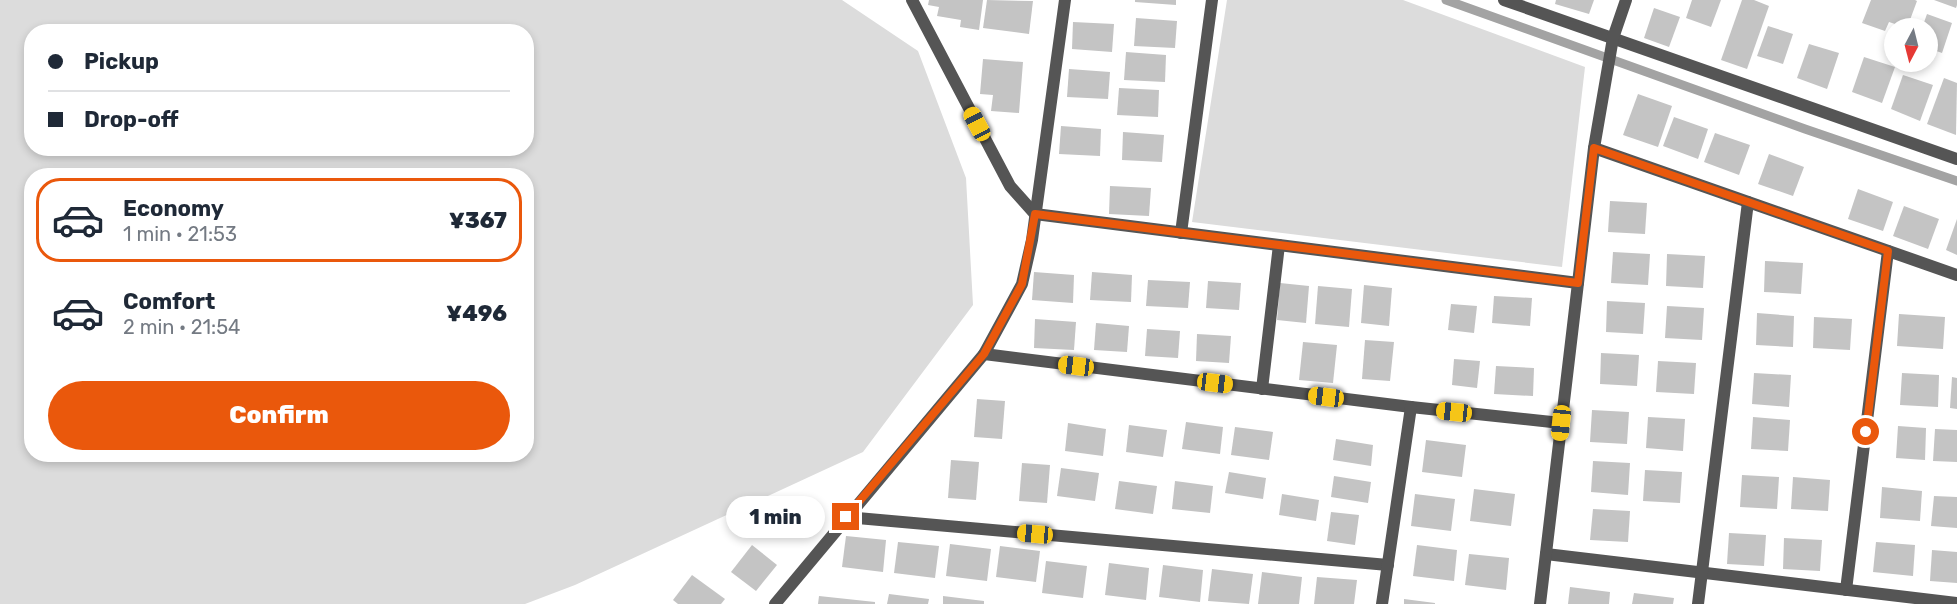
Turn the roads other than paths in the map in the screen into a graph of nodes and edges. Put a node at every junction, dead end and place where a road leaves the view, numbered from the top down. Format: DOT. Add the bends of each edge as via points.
graph roads {
  1 [pos="912,0"];
  2 [pos="1065,0"];
  3 [pos="1212,0"];
  4 [pos="1504,0"];
  5 [pos="1626,0"];
  6 [pos="1613,38"];
  7 [pos="1594,148"];
  8 [pos="1957,159"];
  9 [pos="1748,202"];
  10 [pos="1035,214"];
  11 [pos="1181,232"];
  12 [pos="1279,245"];
  13 [pos="1888,251"];
  14 [pos="1957,275"];
  15 [pos="1578,283"];
  16 [pos="984,354"];
  17 [pos="1262,389"];
  18 [pos="1411,407"];
  19 [pos="1561,423"];
  20 [pos="846,517"];
  21 [pos="1546,554"];
  22 [pos="1388,565"];
  23 [pos="1702,572"];
  24 [pos="1846,590"];
  25 [pos="1957,603"];
  26 [pos="775,604"];
  27 [pos="1383,604"];
  28 [pos="1540,604"];
  29 [pos="1698,604"];
  1 -- 10 [label="street" via="1010,186"];
  2 -- 10 [label="street"];
  3 -- 11 [label="street"];
  4 -- 6 [label="street"];
  5 -- 6 [label="street"];
  6 -- 7 [label="street"];
  6 -- 8 [label="street"];
  7 -- 9 [label="street"];
  7 -- 15 [label="street"];
  9 -- 13 [label="street"];
  9 -- 23 [label="street"];
  10 -- 11 [label="street"];
  10 -- 16 [label="street" via="1022,284"];
  11 -- 12 [label="street"];
  12 -- 15 [label="street"];
  12 -- 17 [label="street"];
  13 -- 14 [label="street"];
  13 -- 24 [label="street"];
  15 -- 19 [label="street"];
  16 -- 17 [label="street"];
  16 -- 20 [label="street"];
  17 -- 18 [label="street"];
  18 -- 19 [label="street"];
  18 -- 22 [label="street"];
  19 -- 21 [label="street"];
  20 -- 22 [label="street"];
  20 -- 26 [label="street"];
  21 -- 23 [label="street"];
  21 -- 28 [label="street"];
  22 -- 27 [label="street"];
  23 -- 24 [label="street"];
  23 -- 29 [label="street"];
  24 -- 25 [label="street"];
}
